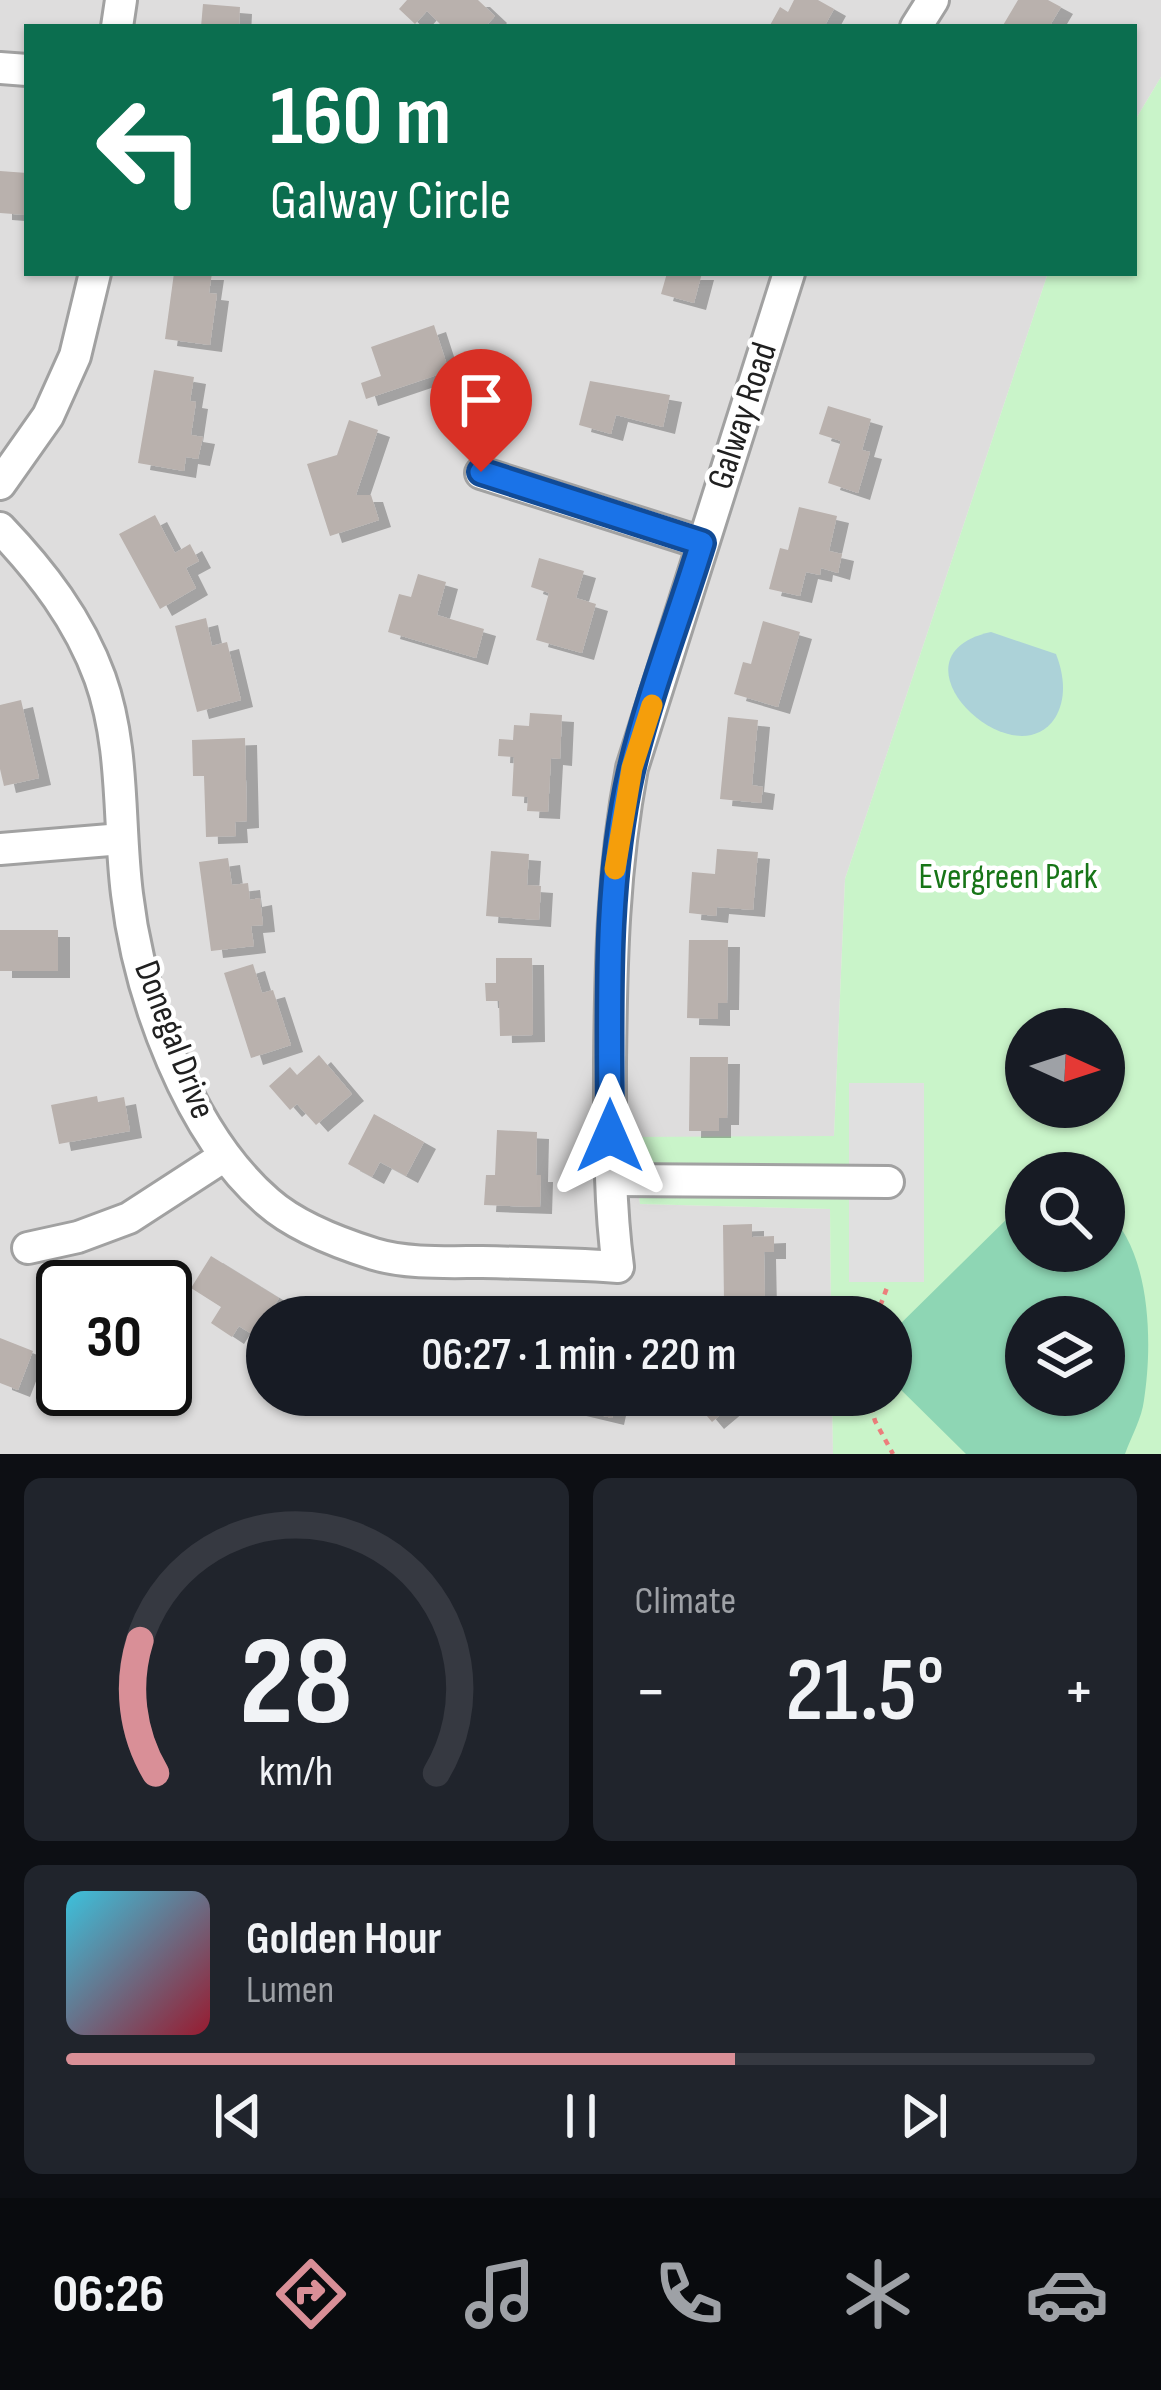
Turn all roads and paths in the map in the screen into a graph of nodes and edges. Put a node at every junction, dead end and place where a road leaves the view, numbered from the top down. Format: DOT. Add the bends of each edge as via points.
graph roads {
  1 [pos="93,276"];
  2 [pos="788,276"];
  3 [pos="481,472"];
  4 [pos="0,484"];
  5 [pos="0,528"];
  6 [pos="702,543"];
  7 [pos="122,839"];
  8 [pos="0,849"];
  9 [pos="223,1157"];
  10 [pos="612,1180"];
  11 [pos="888,1182"];
  12 [pos="28,1248"];
  13 [pos="619,1267"];
  14 [pos="888,1285"];
  15 [pos="884,1296"];
  16 [pos="874,1416"];
  17 [pos="893,1454"];
  1 -- 4 [label="street" via="75,356 48,416"];
  2 -- 6 [label="street, Galway Road"];
  3 -- 6 [label="street"];
  5 -- 7 [label="street, Donegal Drive" via="61,602 100,678 117,743"];
  6 -- 10 [label="street, Galway Road" via="632,768 613,882"];
  7 -- 8 [label="street"];
  7 -- 9 [label="street, Donegal Drive" via="127,898 161,1028"];
  9 -- 12 [label="street" via="129,1218"];
  9 -- 13 [label="street, Donegal Drive" via="271,1205 377,1256"];
  10 -- 11 [label="street"];
  10 -- 13 [label="street, Galway Road"];
  14 -- 15 [label="path"];
  16 -- 17 [label="path"];
}
